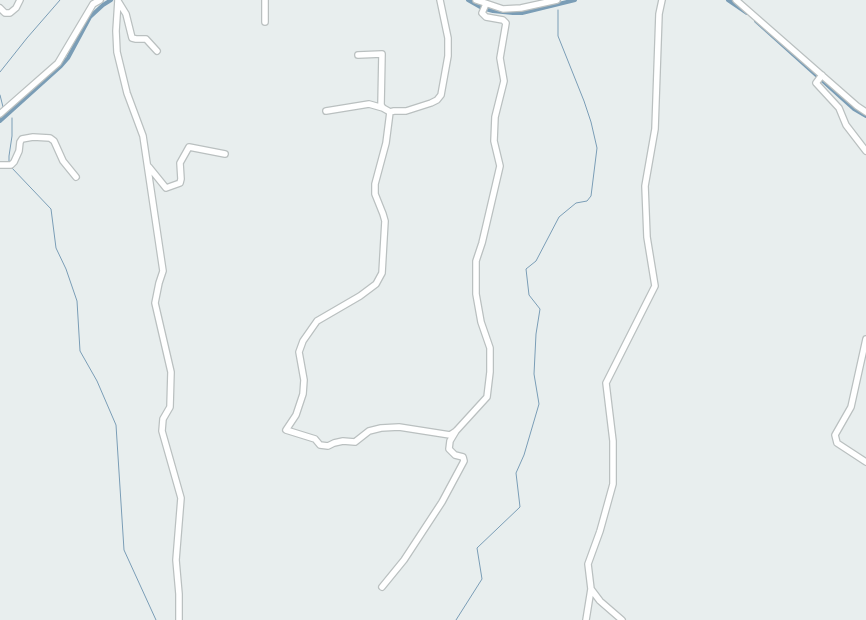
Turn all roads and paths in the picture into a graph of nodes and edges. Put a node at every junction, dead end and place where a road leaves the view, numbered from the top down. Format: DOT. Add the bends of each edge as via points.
graph roads {
  1 [pos="20,0"];
  2 [pos="100,0"];
  3 [pos="265,0"];
  4 [pos="440,0"];
  5 [pos="476,0"];
  6 [pos="557,0"];
  7 [pos="662,0"];
  8 [pos="736,0"];
  9 [pos="118,1"];
  10 [pos="486,4"];
  11 [pos="0,8"];
  12 [pos="265,22"];
  13 [pos="157,51"];
  14 [pos="358,55"];
  15 [pos="822,75"];
  16 [pos="383,108"];
  17 [pos="326,111"];
  18 [pos="390,112"];
  19 [pos="866,112"];
  20 [pos="0,114"];
  21 [pos="866,151"];
  22 [pos="225,154"];
  23 [pos="148,165"];
  24 [pos="0,166"];
  25 [pos="76,177"];
  26 [pos="866,339"];
  27 [pos="456,431"];
  28 [pos="866,462"];
  29 [pos="382,588"];
  30 [pos="591,589"];
  31 [pos="179,620"];
  32 [pos="586,620"];
  33 [pos="622,620"];
  1 -- 11 [label="street" via="10,13 5,13"];
  2 -- 20 [label="street" via="93,4 58,64"];
  3 -- 12 [label="street"];
  4 -- 18 [label="street" via="448,38 448,56 441,95 431,103 406,111"];
  5 -- 10 [label="street"];
  6 -- 10 [label="street" via="521,8 503,9"];
  7 -- 30 [label="street" via="659,14 655,128 645,186 647,237 654,286 606,383 613,440 612,484 600,531 588,564"];
  8 -- 15 [label="street"];
  9 -- 13 [label="street" via="126,14 132,38 148,40"];
  9 -- 23 [label="street" via="118,52 127,93 143,136"];
  10 -- 27 [label="street" via="482,13 486,17 503,20 506,23 500,58 504,81 495,118 494,141 500,166 476,261 476,294 481,322 490,348 490,372 487,397"];
  14 -- 16 [label="street" via="382,54"];
  15 -- 19 [label="street"];
  15 -- 21 [label="street" via="816,83 839,108 846,125"];
  16 -- 17 [label="street" via="369,104"];
  16 -- 18 [label="street"];
  18 -- 27 [label="street" via="386,143 375,184 375,194 385,221 382,273 376,284 317,322 303,341 300,352 303,394 296,415 286,430 328,446 343,441 355,442 369,431 381,428 399,427 448,435"];
  22 -- 23 [label="street" via="189,147 180,163 180,184 166,188"];
  23 -- 31 [label="street" via="163,271 155,303 171,372 170,407 163,419 162,431 181,498 176,560 180,594"];
  24 -- 25 [label="street" via="11,165 17,156 22,139 50,138"];
  26 -- 28 [label="street" via="851,407 835,435 837,443"];
  27 -- 29 [label="street" via="449,449 455,455 463,457 464,461 442,502 404,560"];
  30 -- 32 [label="street"];
  30 -- 33 [label="street" via="600,601"];
}
